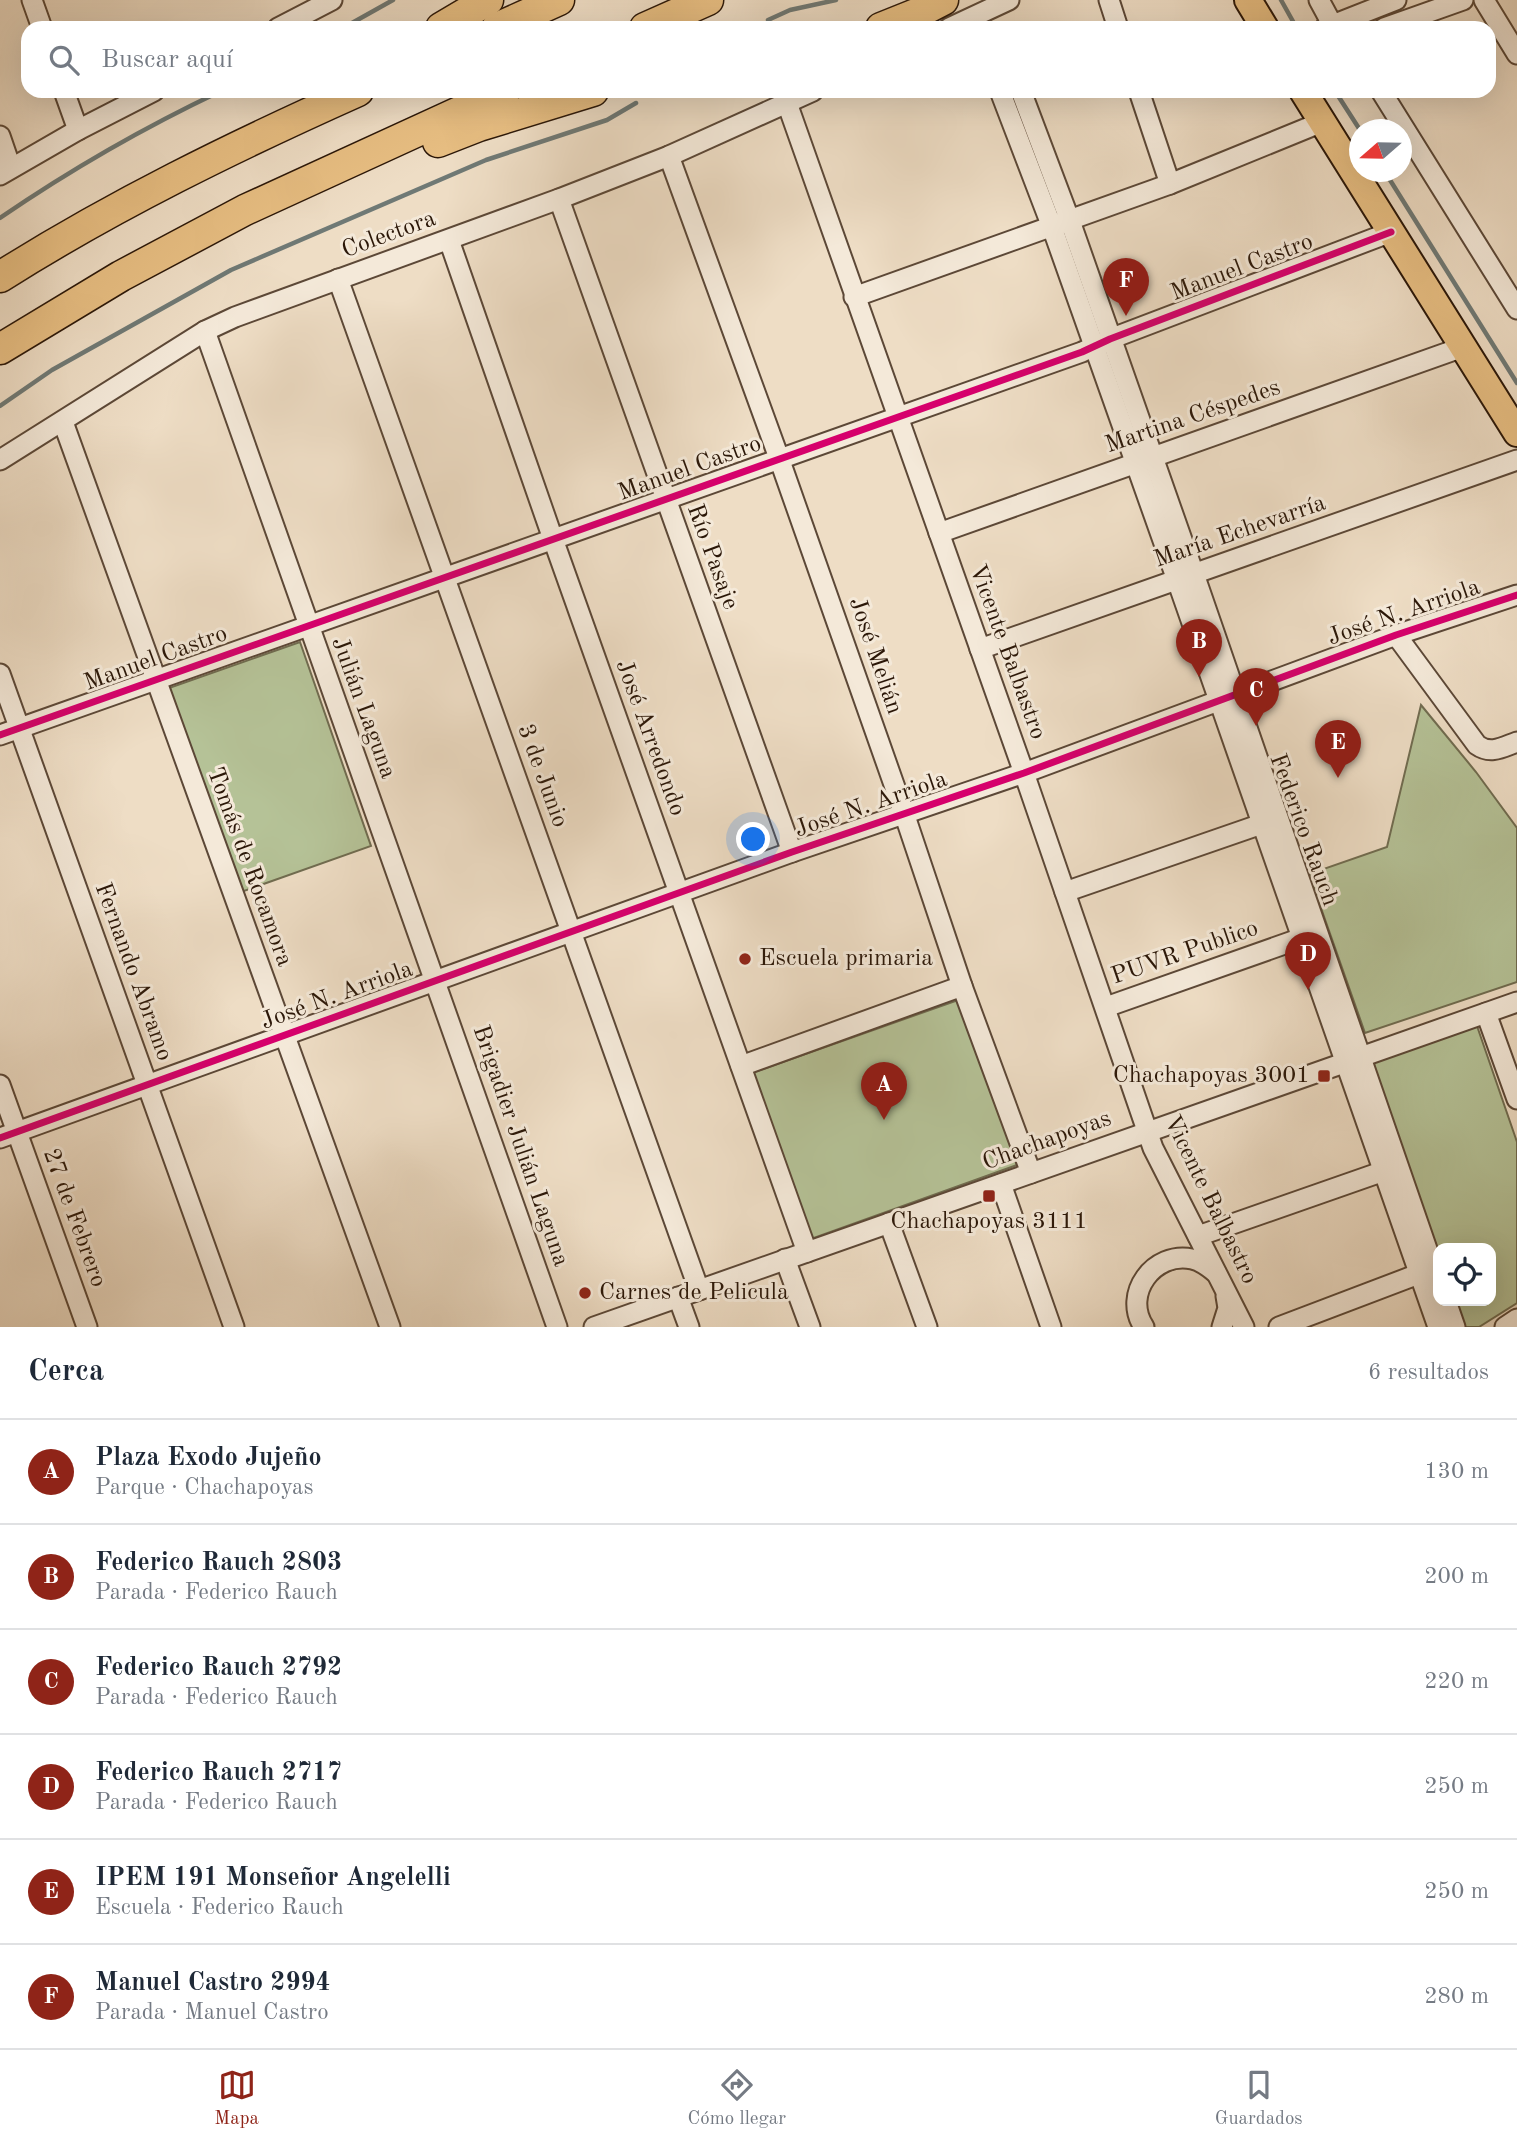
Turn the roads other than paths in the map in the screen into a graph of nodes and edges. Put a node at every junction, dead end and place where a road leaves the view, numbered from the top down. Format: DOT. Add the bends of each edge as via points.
graph roads {
  1 [pos="32,0"];
  2 [pos="332,0"];
  3 [pos="488,0"];
  4 [pos="559,0"];
  5 [pos="708,0"];
  6 [pos="943,0"];
  7 [pos="1009,0"];
  8 [pos="1109,0"];
  9 [pos="1248,0"];
  10 [pos="1319,0"];
  11 [pos="1396,0"];
  12 [pos="1463,0"];
  13 [pos="1484,0"];
  14 [pos="990,9"];
  15 [pos="40,21"];
  16 [pos="292,21"];
  17 [pos="453,21"];
  18 [pos="512,21"];
  19 [pos="661,21"];
  20 [pos="898,21"];
  21 [pos="976,21"];
  22 [pos="995,21"];
  23 [pos="1116,21"];
  24 [pos="1261,21"];
  25 [pos="1327,21"];
  26 [pos="1342,21"];
  27 [pos="1404,21"];
  28 [pos="1517,54"];
  29 [pos="67,98"];
  30 [pos="140,98"];
  31 [pos="300,98"];
  32 [pos="343,98"];
  33 [pos="489,98"];
  34 [pos="570,98"];
  35 [pos="798,98"];
  36 [pos="1003,98"];
  37 [pos="1023,98"];
  38 [pos="1141,98"];
  39 [pos="1307,98"];
  40 [pos="1385,98"];
  41 [pos="787,103"];
  42 [pos="1322,122"];
  43 [pos="78,130"];
  44 [pos="0,136"];
  45 [pos="669,156"];
  46 [pos="6,171"];
  47 [pos="320,174"];
  48 [pos="1170,184"];
  49 [pos="559,199"];
  50 [pos="1061,224"];
  51 [pos="1391,232"];
  52 [pos="449,240"];
  53 [pos="54,244"];
  54 [pos="0,277"];
  55 [pos="338,279"];
  56 [pos="854,297"];
  57 [pos="1517,309"];
  58 [pos="205,331"];
  59 [pos="1102,343"];
  60 [pos="1463,347"];
  61 [pos="0,349"];
  62 [pos="898,416"];
  63 [pos="64,422"];
  64 [pos="1517,433"];
  65 [pos="779,458"];
  66 [pos="0,460"];
  67 [pos="1517,460"];
  68 [pos="1144,461"];
  69 [pos="665,499"];
  70 [pos="939,533"];
  71 [pos="553,539"];
  72 [pos="445,577"];
  73 [pos="1185,577"];
  74 [pos="1517,595"];
  75 [pos="308,625"];
  76 [pos="1396,635"];
  77 [pos="979,649"];
  78 [pos="0,674"];
  79 [pos="156,681"];
  80 [pos="1227,697"];
  81 [pos="20,728"];
  82 [pos="0,735"];
  83 [pos="1517,742"];
  84 [pos="1024,773"];
  85 [pos="904,813"];
  86 [pos="1270,820"];
  87 [pos="792,852"];
  88 [pos="1065,892"];
  89 [pos="679,893"];
  90 [pos="572,932"];
  91 [pos="1311,935"];
  92 [pos="436,981"];
  93 [pos="962,986"];
  94 [pos="1517,1002"];
  95 [pos="1106,1007"];
  96 [pos="1486,1013"];
  97 [pos="284,1036"];
  98 [pos="1353,1059"];
  99 [pos="741,1066"];
  100 [pos="0,1085"];
  101 [pos="147,1086"];
  102 [pos="1517,1099"];
  103 [pos="1147,1131"];
  104 [pos="8,1135"];
  105 [pos="1384,1171"];
  106 [pos="1031,1173"];
  107 [pos="1001,1184"];
  108 [pos="889,1223"];
  109 [pos="1198,1236"];
  110 [pos="807,1252"];
  111 [pos="785,1259"];
  112 [pos="1429,1277"];
  113 [pos="1220,1281"];
  114 [pos="699,1290"];
  115 [pos="678,1297"];
  116 [pos="1448,1306"];
  117 [pos="1517,1319"];
  118 [pos="87,1327"];
  119 [pos="234,1327"];
  120 [pos="390,1327"];
  121 [pos="558,1327"];
  122 [pos="593,1327"];
  123 [pos="689,1327"];
  124 [pos="810,1327"];
  125 [pos="927,1327"];
  126 [pos="1051,1327"];
  127 [pos="1144,1327"];
  128 [pos="1222,1327"];
  129 [pos="1244,1327"];
  130 [pos="1279,1327"];
  131 [pos="1438,1327"];
  132 [pos="1455,1327"];
  133 [pos="1504,1327"];
  1 -- 15 [label="street"];
  2 -- 16 [label="street"];
  3 -- 17 [label="highway"];
  4 -- 18 [label="highway"];
  5 -- 19 [label="highway"];
  6 -- 20 [label="highway"];
  7 -- 14 [label="street"];
  8 -- 23 [label="street"];
  9 -- 24 [label="main road"];
  10 -- 25 [label="street"];
  11 -- 26 [label="street"];
  12 -- 27 [label="street"];
  13 -- 28 [label="street"];
  14 -- 21 [label="street"];
  14 -- 22 [label="street"];
  29 -- 43 [label="street"];
  30 -- 43 [label="street"];
  31 -- 53 [label="highway" via="117,191"];
  32 -- 53 [label="highway" via="194,168"];
  33 -- 47 [label="highway"];
  34 -- 47 [label="highway" via="429,145"];
  35 -- 41 [label="street, Colectora"];
  36 -- 50 [label="street, Federico Rauch"];
  37 -- 50 [label="street, Federico Rauch"];
  38 -- 48 [label="street"];
  39 -- 42 [label="main road"];
  40 -- 57 [label="street"];
  41 -- 45 [label="street, Colectora"];
  41 -- 56 [label="street, Vicente Balbastro"];
  42 -- 48 [label="street"];
  42 -- 51 [label="main road"];
  43 -- 46 [label="street"];
  44 -- 46 [label="street"];
  45 -- 49 [label="street, Colectora"];
  45 -- 65 [label="street, José Melián"];
  47 -- 61 [label="highway" via="121,276"];
  48 -- 50 [label="street"];
  49 -- 52 [label="street, Colectora"];
  49 -- 69 [label="street, Río Pasaje"];
  50 -- 56 [label="street"];
  50 -- 59 [label="street, Federico Rauch"];
  51 -- 59 [label="street, Manuel Castro"];
  51 -- 60 [label="main road"];
  52 -- 55 [label="street, Colectora"];
  52 -- 71 [label="street, José Arredondo"];
  53 -- 54 [label="highway"];
  55 -- 58 [label="street, Colectora"];
  55 -- 72 [label="street, 3 de Junio"];
  56 -- 62 [label="street, Vicente Balbastro"];
  58 -- 63 [label="street, Colectora"];
  58 -- 75 [label="street, Julián Laguna"];
  59 -- 62 [label="street, Manuel Castro"];
  59 -- 68 [label="street, Federico Rauch"];
  60 -- 64 [label="main road"];
  60 -- 68 [label="street, Martina Céspedes"];
  62 -- 65 [label="street, Manuel Castro"];
  62 -- 70 [label="street, Vicente Balbastro"];
  63 -- 66 [label="street, Colectora"];
  63 -- 79 [label="street, Tomás de Rocamora"];
  65 -- 69 [label="street, Manuel Castro"];
  65 -- 85 [label="street, José Melián"];
  67 -- 73 [label="street, María Echevarría"];
  68 -- 70 [label="street, Martina Céspedes"];
  68 -- 73 [label="street, Federico Rauch"];
  69 -- 71 [label="street, Manuel Castro"];
  69 -- 87 [label="street, Río Pasaje"];
  70 -- 77 [label="street, Vicente Balbastro"];
  71 -- 72 [label="street, Manuel Castro"];
  71 -- 89 [label="street, José Arredondo"];
  72 -- 75 [label="street, Manuel Castro"];
  72 -- 90 [label="street, 3 de Junio"];
  73 -- 77 [label="street, María Echevarría"];
  73 -- 80 [label="street, Federico Rauch"];
  74 -- 76 [label="street, José N. Arriola"];
  75 -- 79 [label="street, Manuel Castro"];
  75 -- 92 [label="street, Julián Laguna"];
  76 -- 80 [label="street, José N. Arriola"];
  76 -- 83 [label="street" via="1477,745 1494,751"];
  77 -- 84 [label="street, Vicente Balbastro"];
  78 -- 81 [label="street, Fernando Abramo"];
  79 -- 81 [label="street, Manuel Castro"];
  79 -- 97 [label="street, Tomás de Rocamora"];
  80 -- 84 [label="street, José N. Arriola"];
  80 -- 86 [label="street, Federico Rauch"];
  81 -- 82 [label="street, Manuel Castro"];
  81 -- 101 [label="street, Fernando Abramo"];
  84 -- 85 [label="street, José N. Arriola"];
  84 -- 88 [label="street, Vicente Balbastro"];
  85 -- 87 [label="street, José N. Arriola"];
  85 -- 93 [label="street, José Melián"];
  86 -- 88 [label="street"];
  86 -- 91 [label="street, Federico Rauch"];
  87 -- 89 [label="street, José N. Arriola"];
  88 -- 95 [label="street, Vicente Balbastro"];
  89 -- 90 [label="street, José N. Arriola"];
  89 -- 99 [label="street, José Arredondo"];
  90 -- 92 [label="street, José N. Arriola"];
  90 -- 114 [label="street, 3 de Junio"];
  91 -- 95 [label="street, PUVR Publico"];
  91 -- 98 [label="street, Federico Rauch"];
  92 -- 97 [label="street, José N. Arriola"];
  92 -- 121 [label="street, Brigadier Julián Laguna"];
  93 -- 99 [label="street"];
  93 -- 106 [label="street, José Melián"];
  94 -- 96 [label="street, Chachapoyas"];
  95 -- 103 [label="street, Vicente Balbastro"];
  96 -- 98 [label="street, Chachapoyas"];
  96 -- 102 [label="street"];
  97 -- 101 [label="street, José N. Arriola"];
  97 -- 120 [label="street, Tomás de Rocamora"];
  98 -- 103 [label="street, Chachapoyas"];
  98 -- 105 [label="street, Federico Rauch"];
  98 -- 112 [label="street, Federico Rauch"];
  99 -- 110 [label="street, José Arredondo"];
  100 -- 104 [label="street, 27 de Febrero"];
  101 -- 104 [label="street, José N. Arriola"];
  101 -- 119 [label="street, Fernando Abramo"];
  103 -- 106 [label="street, Chachapoyas"];
  103 -- 109 [label="street, Vicente Balbastro"];
  104 -- 118 [label="street, 27 de Febrero"];
  105 -- 109 [label="street"];
  105 -- 112 [label="street, Federico Rauch"];
  106 -- 107 [label="street, Chachapoyas"];
  107 -- 108 [label="street, Chachapoyas"];
  107 -- 126 [label="street"];
  108 -- 110 [label="street, Chachapoyas"];
  108 -- 125 [label="street"];
  109 -- 113 [label="street, Vicente Balbastro"];
  110 -- 111 [label="street, Chachapoyas"];
  111 -- 114 [label="street, Chachapoyas"];
  111 -- 124 [label="street"];
  112 -- 130 [label="street"];
  112 -- 131 [label="street, Federico Rauch"];
  113 -- 127 [label="street" via="1190,1258 1159,1264 1144,1278 1137,1296 1136,1309"];
  113 -- 128 [label="street" via="1228,1308"];
  113 -- 129 [label="street, Vicente Balbastro"];
  114 -- 115 [label="street, Chachapoyas"];
  115 -- 122 [label="street, Chachapoyas"];
  115 -- 123 [label="street"];
  116 -- 132 [label="street"];
  117 -- 133 [label="street"];
}
